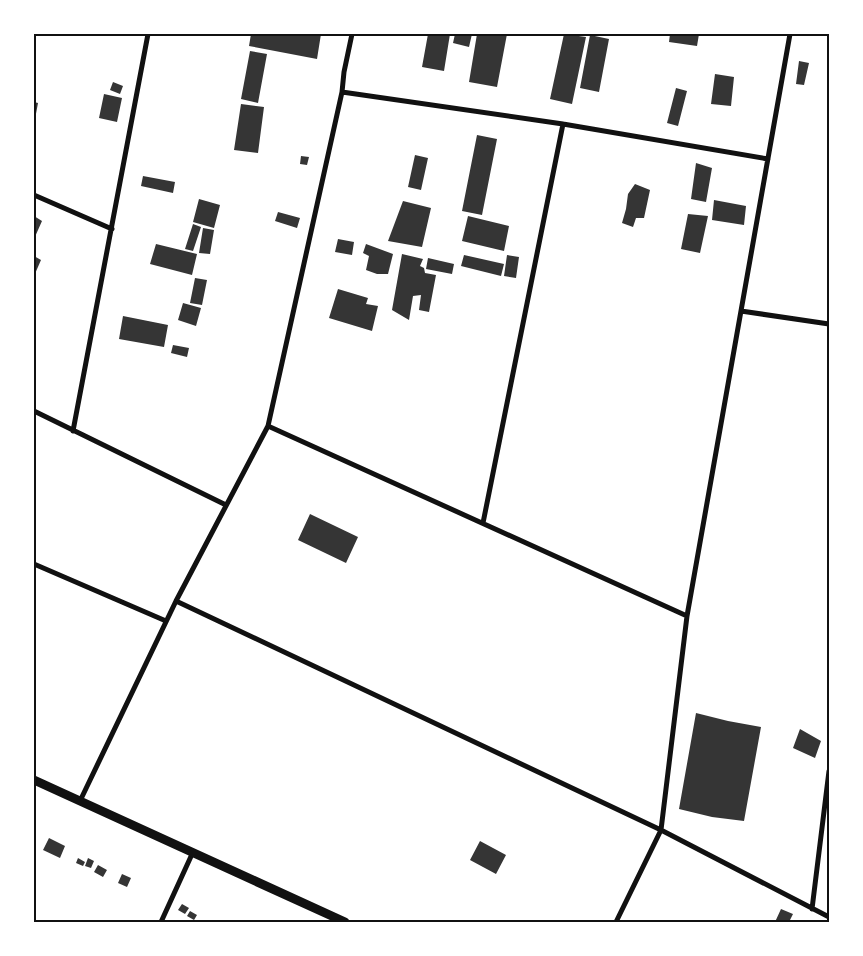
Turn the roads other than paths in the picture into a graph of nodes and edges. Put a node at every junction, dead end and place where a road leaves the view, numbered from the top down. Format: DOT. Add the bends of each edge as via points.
graph roads {
  1 [pos="148,34"];
  2 [pos="352,34"];
  3 [pos="790,34"];
  4 [pos="342,92"];
  5 [pos="563,124"];
  6 [pos="768,159"];
  7 [pos="34,195"];
  8 [pos="112,229"];
  9 [pos="741,311"];
  10 [pos="829,324"];
  11 [pos="34,411"];
  12 [pos="268,426"];
  13 [pos="73,431"];
  14 [pos="226,505"];
  15 [pos="483,523"];
  16 [pos="34,564"];
  17 [pos="176,601"];
  18 [pos="687,616"];
  19 [pos="166,621"];
  20 [pos="829,771"];
  21 [pos="34,780"];
  22 [pos="80,801"];
  23 [pos="661,830"];
  24 [pos="193,852"];
  25 [pos="812,908"];
  26 [pos="829,918"];
  27 [pos="160,922"];
  28 [pos="345,922"];
  29 [pos="616,922"];
  1 -- 8 [label="street"];
  2 -- 4 [label="street"];
  3 -- 6 [label="street"];
  4 -- 5 [label="street"];
  4 -- 12 [label="street"];
  5 -- 6 [label="street"];
  5 -- 15 [label="street"];
  6 -- 9 [label="street"];
  7 -- 8 [label="street"];
  8 -- 13 [label="street"];
  9 -- 10 [label="street"];
  9 -- 18 [label="street"];
  11 -- 13 [label="street"];
  12 -- 14 [label="street"];
  12 -- 15 [label="street"];
  13 -- 14 [label="street"];
  14 -- 17 [label="street"];
  15 -- 18 [label="street"];
  16 -- 19 [label="street"];
  17 -- 19 [label="street"];
  17 -- 23 [label="street"];
  18 -- 23 [label="street"];
  19 -- 22 [label="street"];
  20 -- 25 [label="street"];
  21 -- 22 [label="street"];
  22 -- 24 [label="street"];
  23 -- 25 [label="street"];
  23 -- 29 [label="street"];
  24 -- 27 [label="street"];
  24 -- 28 [label="street"];
  25 -- 26 [label="street"];
}
